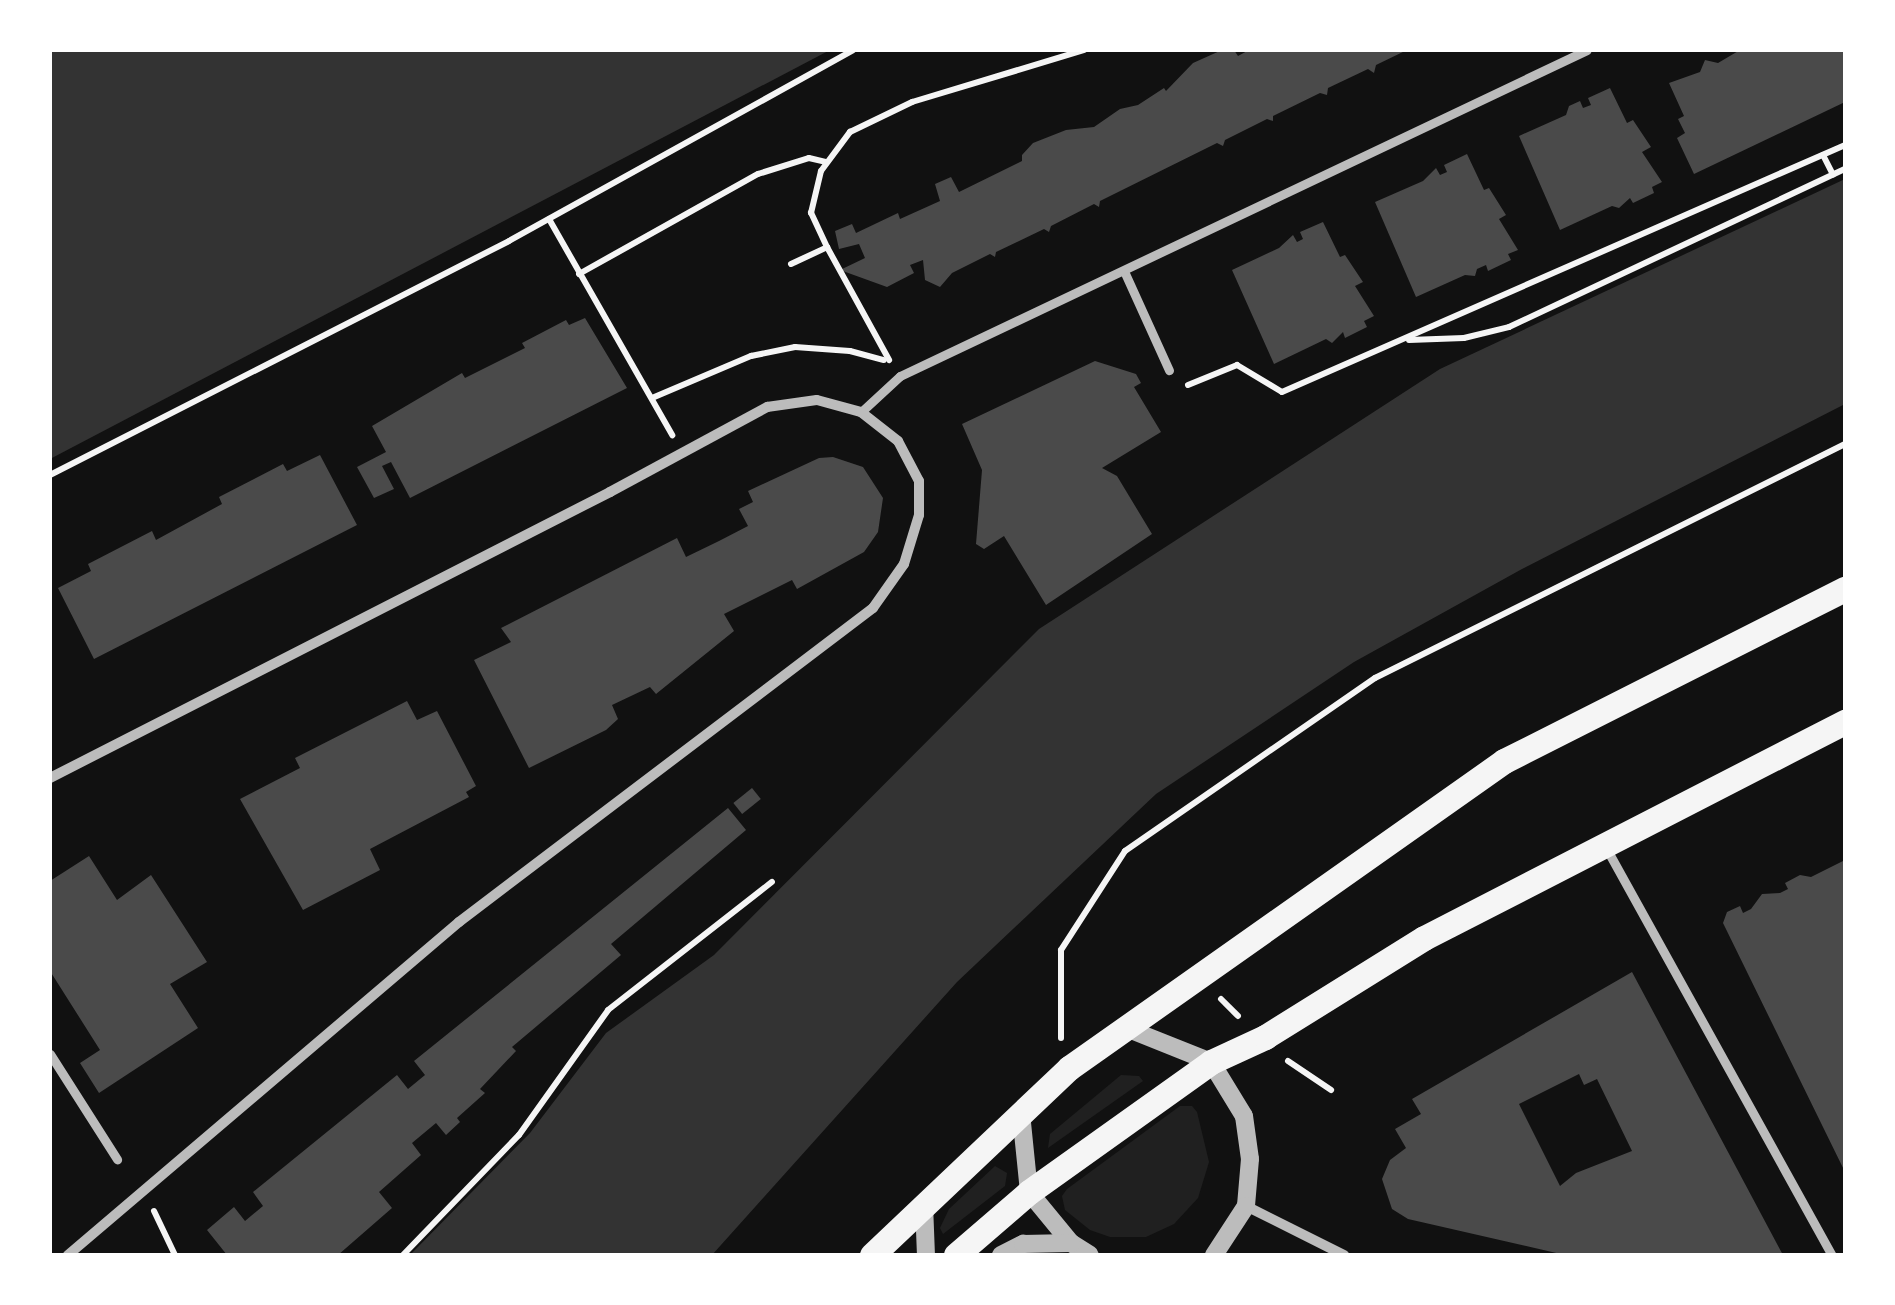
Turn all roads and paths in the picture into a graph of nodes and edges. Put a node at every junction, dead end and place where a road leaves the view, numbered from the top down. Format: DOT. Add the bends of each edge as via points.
graph roads {
  1 [pos="853,50"];
  2 [pos="1084,50"];
  3 [pos="1586,50"];
  4 [pos="1845,144"];
  5 [pos="1823,155"];
  6 [pos="827,162"];
  7 [pos="1845,170"];
  8 [pos="1833,175"];
  9 [pos="549,219"];
  10 [pos="827,247"];
  11 [pos="791,264"];
  12 [pos="1124,271"];
  13 [pos="579,274"];
  14 [pos="1402,340"];
  15 [pos="890,362"];
  16 [pos="1169,370"];
  17 [pos="1211,375"];
  18 [pos="900,376"];
  19 [pos="652,398"];
  20 [pos="862,412"];
  21 [pos="1845,444"];
  22 [pos="682,450"];
  23 [pos="50,476"];
  24 [pos="1845,588"];
  25 [pos="1845,722"];
  26 [pos="50,778"];
  27 [pos="1605,846"];
  28 [pos="772,882"];
  29 [pos="1221,1000"];
  30 [pos="1240,1018"];
  31 [pos="1126,1028"];
  32 [pos="50,1054"];
  33 [pos="1288,1060"];
  34 [pos="1210,1062"];
  35 [pos="1069,1068"];
  36 [pos="1331,1090"];
  37 [pos="1021,1113"];
  38 [pos="117,1159"];
  39 [pos="1029,1192"];
  40 [pos="924,1204"];
  41 [pos="151,1206"];
  42 [pos="1246,1206"];
  43 [pos="1071,1243"];
  44 [pos="68,1255"];
  45 [pos="175,1255"];
  46 [pos="403,1255"];
  47 [pos="872,1255"];
  48 [pos="926,1255"];
  49 [pos="956,1255"];
  50 [pos="1002,1255"];
  51 [pos="1090,1255"];
  52 [pos="1214,1255"];
  53 [pos="1344,1255"];
  54 [pos="1832,1255"];
  1 -- 9 [label="path"];
  2 -- 6 [label="path" via="912,102 850,132"];
  3 -- 12 [label="street"];
  4 -- 5 [label="path"];
  5 -- 8 [label="path"];
  5 -- 14 [label="path"];
  6 -- 10 [label="path" via="811,212"];
  6 -- 13 [label="path" via="808,158 758,174"];
  7 -- 8 [label="path"];
  8 -- 14 [label="path" via="1510,326 1464,338"];
  9 -- 13 [label="path"];
  9 -- 23 [label="path"];
  10 -- 11 [label="path"];
  10 -- 15 [label="path"];
  12 -- 16 [label="street"];
  12 -- 18 [label="street"];
  13 -- 19 [label="path"];
  14 -- 17 [label="path" via="1282,392 1237,364"];
  15 -- 18 [label="path"];
  15 -- 19 [label="path" via="850,350 795,348 751,356"];
  18 -- 20 [label="street"];
  19 -- 22 [label="path"];
  20 -- 22 [label="street" via="795,401"];
  20 -- 44 [label="street" via="898,441 918,481 920,515 904,564 872,608 459,922"];
  21 -- 35 [label="path" via="1374,678 1125,851 1060,950 1059,1028"];
  22 -- 26 [label="street"];
  24 -- 31 [label="main road" via="1504,761"];
  25 -- 27 [label="main road"];
  27 -- 34 [label="main road" via="1424,938 1265,1037"];
  27 -- 54 [label="street"];
  28 -- 46 [label="path" via="608,1010 519,1135"];
  29 -- 30 [label="path"];
  31 -- 34 [label="street"];
  31 -- 35 [label="main road"];
  32 -- 38 [label="street"];
  33 -- 36 [label="path"];
  34 -- 39 [label="main road"];
  34 -- 42 [label="street" via="1244,1116 1250,1159"];
  35 -- 37 [label="main road"];
  37 -- 39 [label="street"];
  37 -- 40 [label="main road"];
  39 -- 43 [label="street"];
  39 -- 49 [label="main road"];
  40 -- 47 [label="main road"];
  40 -- 48 [label="street"];
  41 -- 45 [label="path"];
  42 -- 52 [label="street"];
  42 -- 53 [label="street"];
  43 -- 50 [label="street" via="1023,1244"];
  43 -- 51 [label="street"];
}
